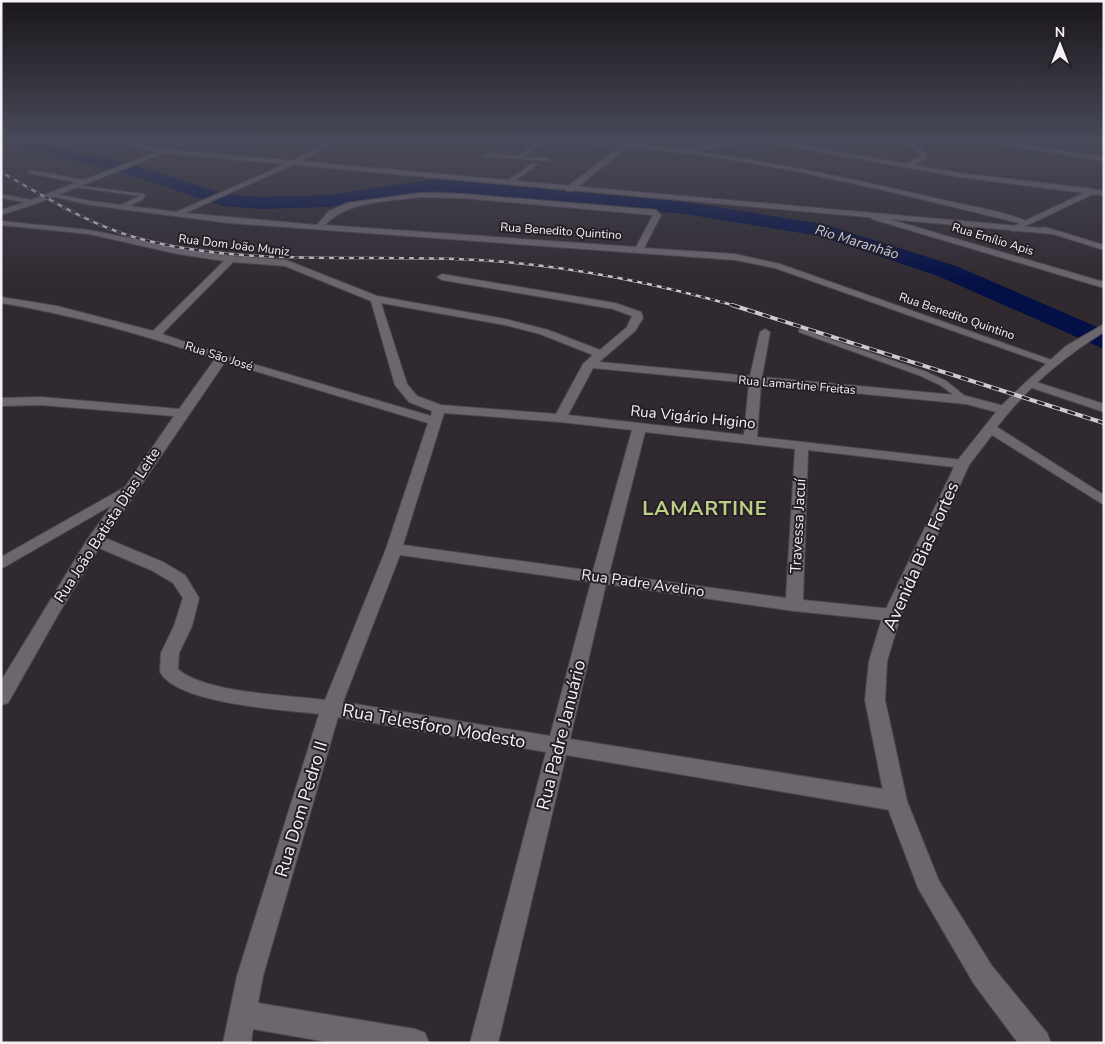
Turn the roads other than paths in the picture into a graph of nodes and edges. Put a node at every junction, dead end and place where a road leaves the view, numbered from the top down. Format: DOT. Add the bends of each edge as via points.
graph roads {
  1 [pos="70,188"];
  2 [pos="88,188"];
  3 [pos="236,188"];
  4 [pos="557,188"];
  5 [pos="869,188"];
  6 [pos="1064,188"];
  7 [pos="570,189"];
  8 [pos="1093,191"];
  9 [pos="1104,193"];
  10 [pos="51,195"];
  11 [pos="1,196"];
  12 [pos="32,202"];
  13 [pos="657,204"];
  14 [pos="121,207"];
  15 [pos="1,213"];
  16 [pos="179,213"];
  17 [pos="875,217"];
  18 [pos="1,223"];
  19 [pos="1026,223"];
  20 [pos="318,228"];
  21 [pos="1015,229"];
  22 [pos="1053,232"];
  23 [pos="1104,248"];
  24 [pos="639,249"];
  25 [pos="231,259"];
  26 [pos="442,277"];
  27 [pos="1104,285"];
  28 [pos="375,299"];
  29 [pos="1,300"];
  30 [pos="1104,327"];
  31 [pos="800,331"];
  32 [pos="765,332"];
  33 [pos="155,335"];
  34 [pos="601,354"];
  35 [pos="222,358"];
  36 [pos="1054,363"];
  37 [pos="590,364"];
  38 [pos="755,381"];
  39 [pos="1030,384"];
  40 [pos="1,393"];
  41 [pos="966,400"];
  42 [pos="41,401"];
  43 [pos="1,402"];
  44 [pos="1104,408"];
  45 [pos="1004,410"];
  46 [pos="431,411"];
  47 [pos="182,414"];
  48 [pos="560,418"];
  49 [pos="639,428"];
  50 [pos="990,428"];
  51 [pos="750,439"];
  52 [pos="802,446"];
  53 [pos="962,464"];
  54 [pos="128,489"];
  55 [pos="1104,501"];
  56 [pos="95,540"];
  57 [pos="394,549"];
  58 [pos="1,564"];
  59 [pos="600,577"];
  60 [pos="794,605"];
  61 [pos="892,615"];
  62 [pos="1,698"];
  63 [pos="331,708"];
  64 [pos="558,747"];
  65 [pos="896,801"];
  66 [pos="241,1014"];
  67 [pos="237,1043"];
  68 [pos="415,1043"];
  69 [pos="484,1043"];
  70 [pos="1037,1043"];
  1 -- 10 [label="street"];
  2 -- 14 [label="lane" via="143,195"];
  3 -- 16 [label="street"];
  4 -- 7 [label="street"];
  5 -- 19 [label="street"];
  6 -- 8 [label="street"];
  7 -- 13 [label="street"];
  8 -- 9 [label="street"];
  8 -- 19 [label="street"];
  10 -- 12 [label="street"];
  10 -- 14 [label="street, Rua Benedito Quintino"];
  11 -- 12 [label="street"];
  12 -- 15 [label="street"];
  13 -- 17 [label="street"];
  13 -- 20 [label="street" via="634,208 420,195 350,205 331,214"];
  13 -- 24 [label="street" via="657,215"];
  14 -- 16 [label="street, Rua Benedito Quintino"];
  16 -- 20 [label="street, Rua Benedito Quintino" via="229,221"];
  17 -- 21 [label="street"];
  17 -- 27 [label="street, Rua Emílio Apis"];
  18 -- 25 [label="street, Rua Dom João Muniz" via="89,232"];
  19 -- 21 [label="street"];
  19 -- 22 [label="street"];
  20 -- 24 [label="street, Rua Benedito Quintino"];
  21 -- 22 [label="street"];
  22 -- 23 [label="street"];
  24 -- 36 [label="street, Rua Benedito Quintino" via="735,257 777,266"];
  25 -- 28 [label="street, Rua Dom João Muniz" via="292,264"];
  25 -- 33 [label="street"];
  26 -- 34 [label="street" via="615,306 637,314 637,321 631,329"];
  28 -- 34 [label="street, Rua Dom João Muniz" via="505,322 544,332"];
  28 -- 46 [label="street" via="401,385 409,396"];
  29 -- 33 [label="street, Rua São José" via="57,309"];
  30 -- 36 [label="street, Avenida Bias Fortes" via="1070,348"];
  31 -- 41 [label="lane" via="924,374"];
  32 -- 38 [label="street"];
  33 -- 35 [label="street, Rua São José"];
  34 -- 37 [label="street"];
  35 -- 46 [label="street, Rua São José"];
  35 -- 47 [label="street, Rua João Batista Dias Leite"];
  36 -- 39 [label="street, Avenida Bias Fortes"];
  37 -- 38 [label="street, Rua Lamartine Freitas"];
  37 -- 48 [label="street"];
  38 -- 41 [label="street, Rua Lamartine Freitas"];
  38 -- 51 [label="street"];
  39 -- 44 [label="street"];
  39 -- 45 [label="street, Avenida Bias Fortes"];
  40 -- 42 [label="street"];
  41 -- 45 [label="street, Rua Lamartine Freitas"];
  42 -- 43 [label="street"];
  42 -- 47 [label="street"];
  45 -- 50 [label="street, Avenida Bias Fortes"];
  46 -- 48 [label="street, Rua Vigário Higino"];
  46 -- 57 [label="street, Rua Dom Pedro II"];
  47 -- 54 [label="street, Rua João Batista Dias Leite"];
  48 -- 49 [label="street, Rua Vigário Higino"];
  49 -- 51 [label="street, Rua Vigário Higino"];
  49 -- 59 [label="street, Rua Padre Januário"];
  50 -- 53 [label="street, Avenida Bias Fortes"];
  50 -- 55 [label="street"];
  51 -- 52 [label="street, Rua Vigário Higino"];
  52 -- 53 [label="street, Rua Vigário Higino"];
  52 -- 60 [label="street, Travessa Jacuí"];
  53 -- 61 [label="street, Avenida Bias Fortes"];
  54 -- 56 [label="street, Rua João Batista Dias Leite"];
  54 -- 58 [label="street"];
  56 -- 62 [label="street, Rua João Batista Dias Leite"];
  56 -- 63 [label="street, Rua Telesforo Modesto" via="157,566 179,579 192,598 167,659 169,672 179,682 214,693"];
  57 -- 59 [label="street, Rua Padre Avelino"];
  57 -- 63 [label="street, Rua Dom Pedro II"];
  59 -- 60 [label="street, Rua Padre Avelino"];
  59 -- 64 [label="street, Rua Padre Januário"];
  60 -- 61 [label="street, Rua Padre Avelino"];
  61 -- 65 [label="street, Avenida Bias Fortes" via="878,661 875,700"];
  63 -- 64 [label="street, Rua Telesforo Modesto"];
  63 -- 66 [label="street, Rua Dom Pedro II"];
  64 -- 65 [label="street, Rua Telesforo Modesto"];
  64 -- 69 [label="street, Rua Padre Januário"];
  65 -- 70 [label="street, Avenida Bias Fortes" via="930,888 983,975"];
  66 -- 67 [label="street, Rua Dom Pedro II"];
  66 -- 68 [label="street"];
}
